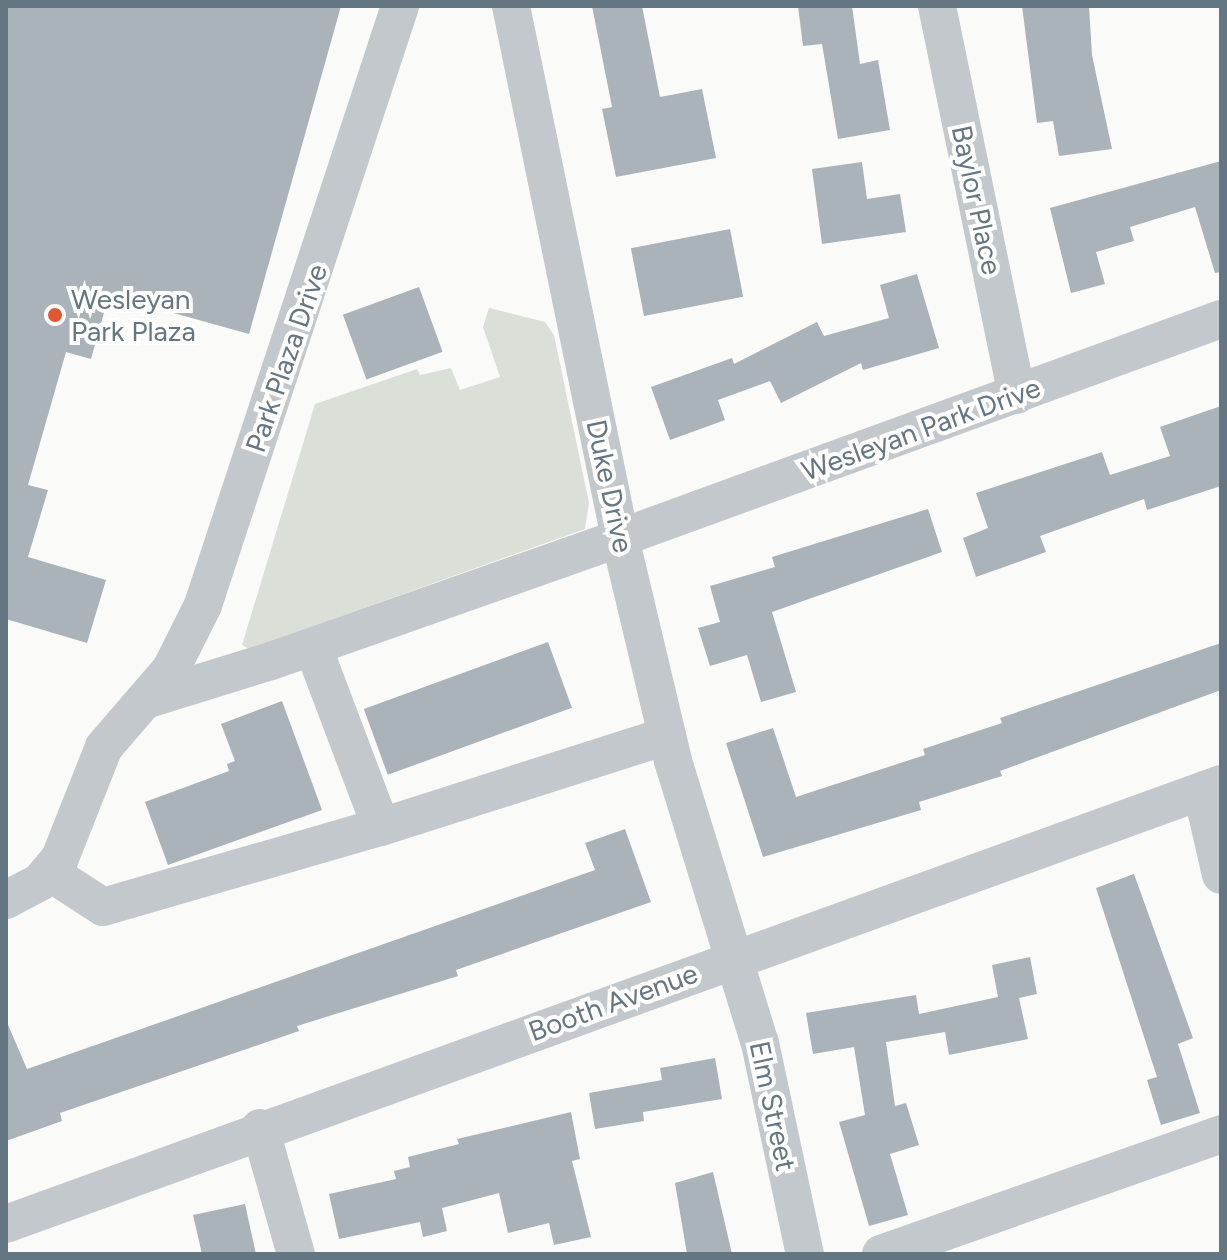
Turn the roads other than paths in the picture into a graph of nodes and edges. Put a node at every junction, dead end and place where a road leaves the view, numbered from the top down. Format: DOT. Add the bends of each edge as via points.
graph roads {
  1 [pos="400,6"];
  2 [pos="511,6"];
  3 [pos="937,6"];
  4 [pos="1221,319"];
  5 [pos="1017,395"];
  6 [pos="620,538"];
  7 [pos="313,647"];
  8 [pos="148,699"];
  9 [pos="667,736"];
  10 [pos="1212,788"];
  11 [pos="381,827"];
  12 [pos="49,872"];
  13 [pos="1221,875"];
  14 [pos="6,900"];
  15 [pos="734,959"];
  16 [pos="260,1128"];
  17 [pos="1221,1134"];
  18 [pos="6,1224"];
  19 [pos="296,1254"];
  20 [pos="805,1254"];
  21 [pos="881,1254"];
  1 -- 8 [label="street, Park Plaza Drive" via="203,605 171,669"];
  2 -- 6 [label="street, Duke Drive"];
  3 -- 5 [label="street, Baylor Place"];
  4 -- 5 [label="street, Wesleyan Park Drive"];
  5 -- 6 [label="street, Wesleyan Park Drive"];
  6 -- 7 [label="street, Park Plaza Drive"];
  6 -- 9 [label="street, Duke Drive"];
  7 -- 8 [label="street, Park Plaza Drive"];
  7 -- 11 [label="street"];
  8 -- 12 [label="street, Park Plaza Drive" via="104,747 60,858"];
  9 -- 11 [label="street"];
  9 -- 15 [label="street, Duke Drive"];
  10 -- 13 [label="street"];
  10 -- 15 [label="street, Booth Avenue"];
  11 -- 12 [label="street" via="103,907"];
  12 -- 14 [label="street, Park Plaza Drive"];
  15 -- 16 [label="street, Booth Avenue"];
  15 -- 20 [label="street, Elm Street" via="760,1043"];
  16 -- 18 [label="street, Booth Avenue"];
  16 -- 19 [label="street"];
  17 -- 21 [label="street"];
}
